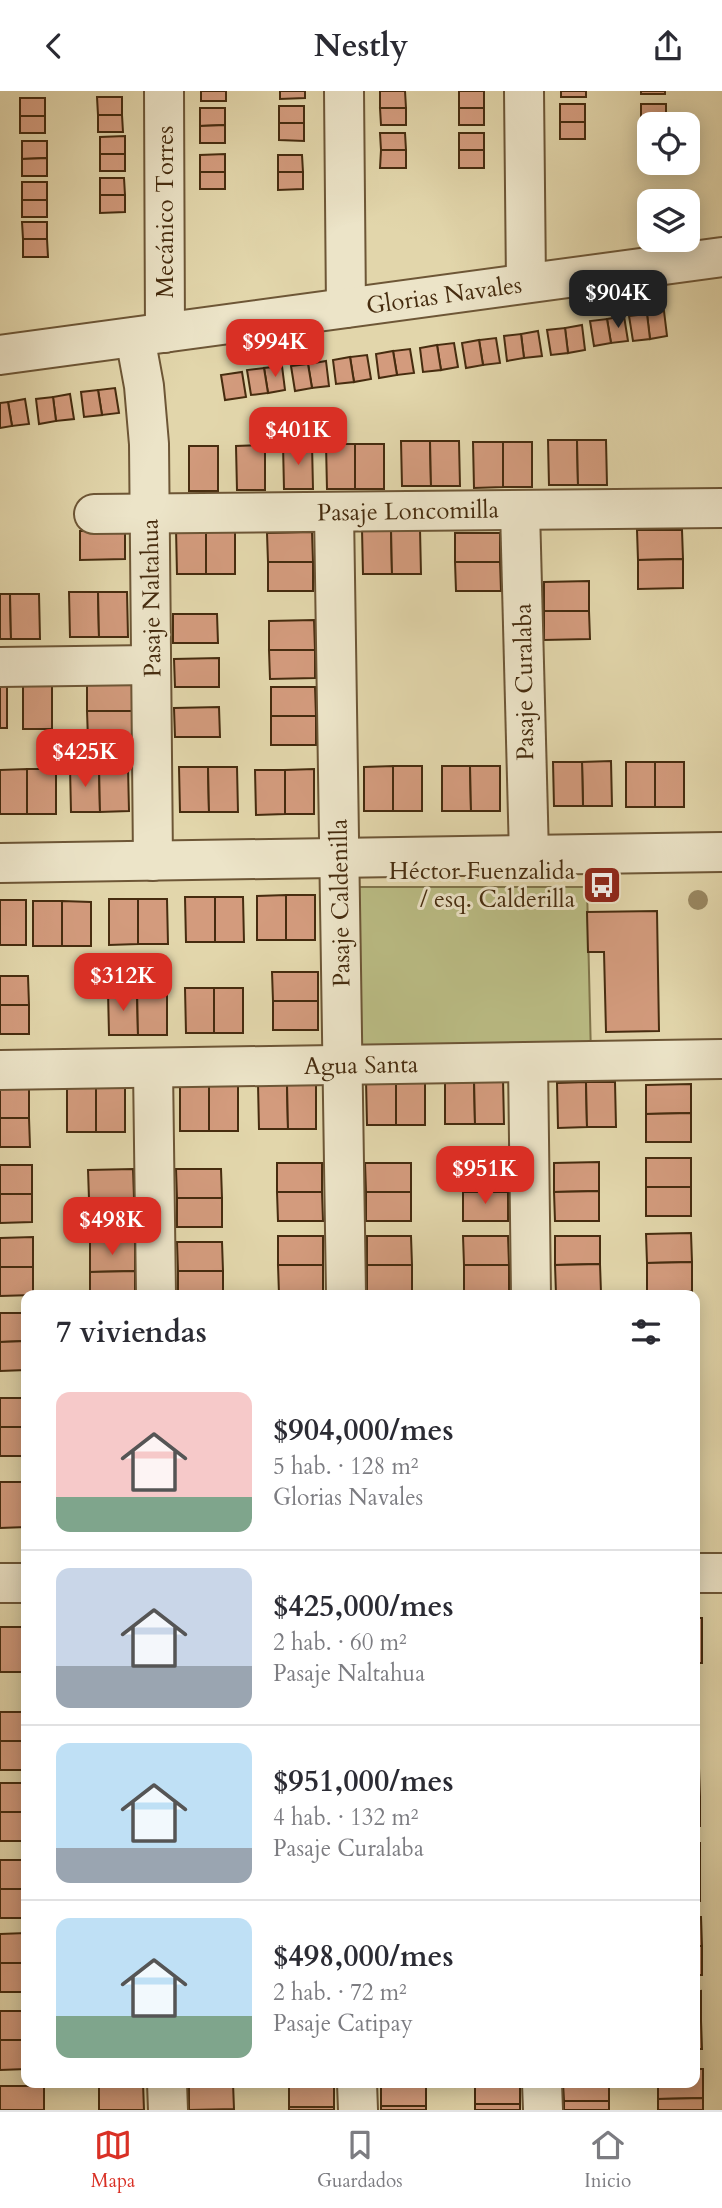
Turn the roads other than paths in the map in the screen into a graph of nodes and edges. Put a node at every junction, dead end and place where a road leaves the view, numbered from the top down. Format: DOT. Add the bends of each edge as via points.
graph roads {
  1 [pos="164,91"];
  2 [pos="344,91"];
  3 [pos="524,91"];
  4 [pos="722,257"];
  5 [pos="526,283"];
  6 [pos="346,308"];
  7 [pos="150,335"];
  8 [pos="0,355"];
  9 [pos="722,507"];
  10 [pos="520,510"];
  11 [pos="334,512"];
  12 [pos="150,513"];
  13 [pos="94,514"];
  14 [pos="151,665"];
  15 [pos="0,667"];
  16 [pos="722,852"];
  17 [pos="528,855"];
  18 [pos="339,858"];
  19 [pos="153,861"];
  20 [pos="0,863"];
  21 [pos="722,1059"];
  22 [pos="528,1062"];
  23 [pos="342,1065"];
  24 [pos="153,1068"];
  25 [pos="0,1070"];
  26 [pos="156,1290"];
  27 [pos="346,1290"];
  28 [pos="531,1290"];
  29 [pos="700,1573"];
  30 [pos="722,1573"];
  31 [pos="0,1583"];
  32 [pos="21,1583"];
  33 [pos="167,2088"];
  34 [pos="357,2088"];
  35 [pos="542,2088"];
  36 [pos="168,2110"];
  37 [pos="358,2110"];
  38 [pos="542,2110"];
  1 -- 7 [label="street, Mecánico Torres"];
  2 -- 6 [label="street"];
  3 -- 5 [label="street"];
  4 -- 5 [label="street, Glorias Navales"];
  5 -- 6 [label="street, Glorias Navales"];
  6 -- 7 [label="street, Glorias Navales"];
  7 -- 8 [label="street, Glorias Navales"];
  7 -- 12 [label="street, Pasaje Naltahua" via="144,386"];
  9 -- 10 [label="street, Pasaje Loncomilla"];
  10 -- 11 [label="street, Pasaje Loncomilla"];
  10 -- 17 [label="street, Pasaje Curalaba"];
  11 -- 12 [label="street, Pasaje Loncomilla"];
  11 -- 18 [label="street, Pasaje Caldenilla"];
  12 -- 13 [label="street, Pasaje Loncomilla"];
  12 -- 14 [label="street, Pasaje Naltahua"];
  14 -- 15 [label="street"];
  14 -- 19 [label="street, Pasaje Naltahua"];
  16 -- 17 [label="street"];
  17 -- 18 [label="street"];
  18 -- 19 [label="street"];
  18 -- 23 [label="street, Pasaje Caldenilla"];
  19 -- 20 [label="street"];
  21 -- 22 [label="street, Agua Santa"];
  22 -- 23 [label="street, Agua Santa"];
  22 -- 28 [label="street"];
  23 -- 24 [label="street, Agua Santa"];
  23 -- 27 [label="street, Pasaje Caldenilla"];
  24 -- 25 [label="street, Agua Santa"];
  24 -- 26 [label="street"];
  29 -- 30 [label="street"];
  31 -- 32 [label="street"];
  33 -- 36 [label="street"];
  34 -- 37 [label="street"];
  35 -- 38 [label="street"];
}
